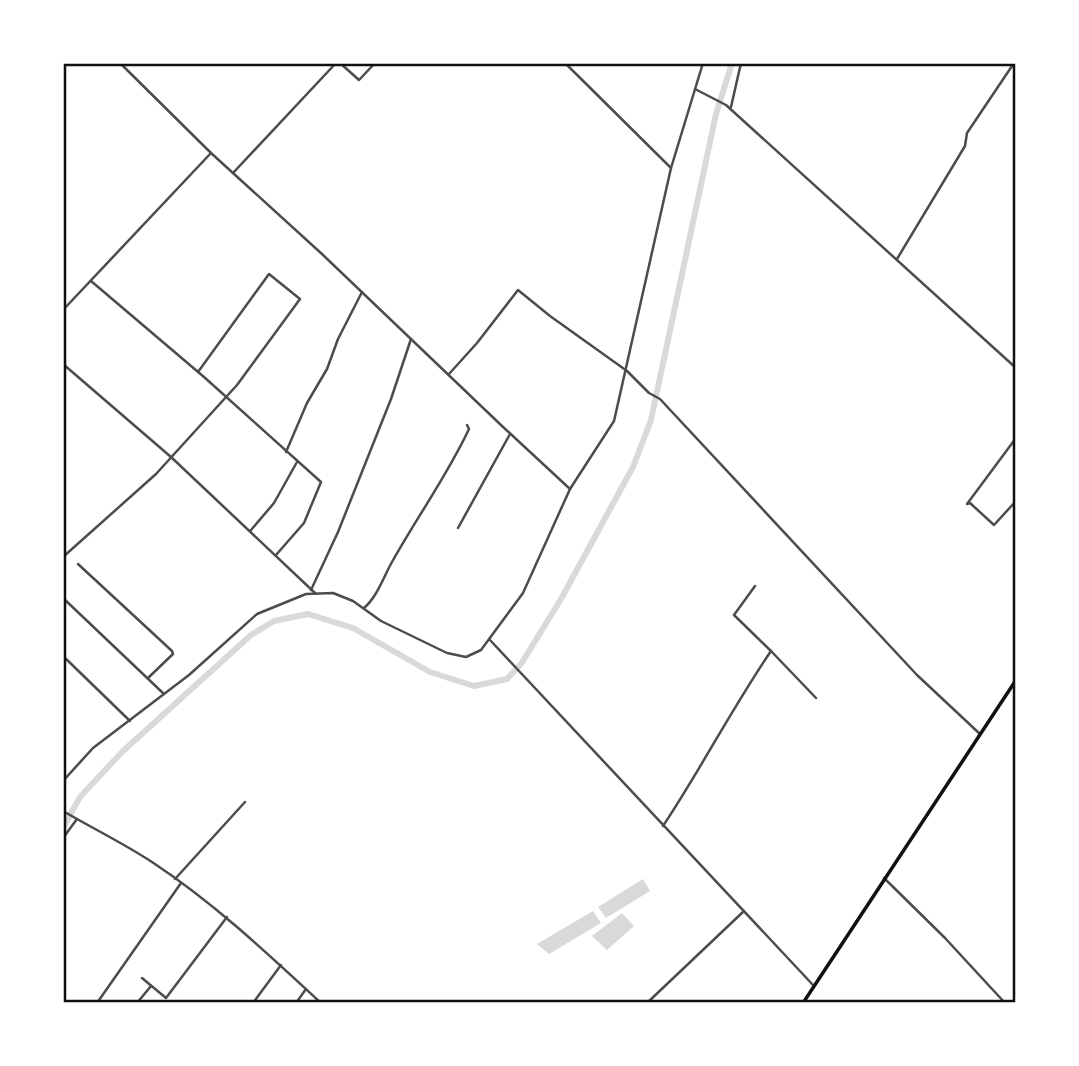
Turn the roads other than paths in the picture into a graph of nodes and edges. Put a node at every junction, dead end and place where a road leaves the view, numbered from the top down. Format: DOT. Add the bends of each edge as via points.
graph roads {
  1 [pos="120,63"];
  2 [pos="338,63"];
  3 [pos="375,63"];
  4 [pos="565,63"];
  5 [pos="703,63"];
  6 [pos="741,63"];
  7 [pos="1014,63"];
  8 [pos="695,89"];
  9 [pos="732,110"];
  10 [pos="211,153"];
  11 [pos="671,168"];
  12 [pos="233,173"];
  13 [pos="897,259"];
  14 [pos="91,281"];
  15 [pos="362,292"];
  16 [pos="63,310"];
  17 [pos="411,339"];
  18 [pos="63,364"];
  19 [pos="1016,368"];
  20 [pos="627,371"];
  21 [pos="198,372"];
  22 [pos="448,375"];
  23 [pos="226,396"];
  24 [pos="467,425"];
  25 [pos="509,434"];
  26 [pos="1016,438"];
  27 [pos="286,452"];
  28 [pos="171,457"];
  29 [pos="297,462"];
  30 [pos="570,489"];
  31 [pos="1016,500"];
  32 [pos="458,527"];
  33 [pos="251,530"];
  34 [pos="276,555"];
  35 [pos="63,557"];
  36 [pos="78,564"];
  37 [pos="755,586"];
  38 [pos="313,592"];
  39 [pos="63,598"];
  40 [pos="363,608"];
  41 [pos="490,640"];
  42 [pos="771,651"];
  43 [pos="63,656"];
  44 [pos="148,678"];
  45 [pos="1016,680"];
  46 [pos="164,694"];
  47 [pos="816,698"];
  48 [pos="130,721"];
  49 [pos="979,734"];
  50 [pos="63,781"];
  51 [pos="245,802"];
  52 [pos="64,811"];
  53 [pos="75,818"];
  54 [pos="663,826"];
  55 [pos="63,838"];
  56 [pos="884,878"];
  57 [pos="176,879"];
  58 [pos="181,883"];
  59 [pos="744,911"];
  60 [pos="227,917"];
  61 [pos="281,965"];
  62 [pos="142,978"];
  63 [pos="151,986"];
  64 [pos="814,986"];
  65 [pos="306,989"];
  66 [pos="166,998"];
  67 [pos="170,1001"];
  68 [pos="97,1003"];
  69 [pos="137,1003"];
  70 [pos="253,1003"];
  71 [pos="296,1003"];
  72 [pos="321,1003"];
  73 [pos="647,1003"];
  74 [pos="803,1003"];
  75 [pos="1005,1003"];
  1 -- 10 [label="street"];
  2 -- 3 [label="street" via="359,80"];
  2 -- 12 [label="street"];
  4 -- 11 [label="street"];
  5 -- 8 [label="street"];
  6 -- 9 [label="street"];
  7 -- 13 [label="street" via="967,133 965,146"];
  8 -- 9 [label="street"];
  8 -- 11 [label="street"];
  9 -- 13 [label="street"];
  10 -- 12 [label="street"];
  10 -- 14 [label="street"];
  11 -- 20 [label="street"];
  12 -- 15 [label="street"];
  13 -- 19 [label="street"];
  14 -- 16 [label="street"];
  14 -- 21 [label="street"];
  15 -- 17 [label="street"];
  15 -- 27 [label="street"];
  17 -- 22 [label="street"];
  17 -- 38 [label="street"];
  18 -- 28 [label="street"];
  20 -- 22 [label="street" via="518,290"];
  20 -- 30 [label="street" via="614,421"];
  20 -- 49 [label="street" via="660,399"];
  21 -- 23 [label="street"];
  21 -- 23 [label="street" via="269,274 300,299"];
  22 -- 25 [label="street"];
  23 -- 27 [label="street"];
  23 -- 28 [label="street"];
  24 -- 40 [label="street" via="442,480"];
  25 -- 30 [label="street"];
  25 -- 32 [label="street"];
  26 -- 31 [label="street" via="967,504 994,525"];
  27 -- 29 [label="street"];
  28 -- 33 [label="street"];
  28 -- 35 [label="street"];
  29 -- 33 [label="street" via="274,503"];
  29 -- 34 [label="street" via="321,482 304,523"];
  30 -- 41 [label="street" via="523,593"];
  33 -- 34 [label="street"];
  34 -- 38 [label="street"];
  36 -- 44 [label="street" via="172,651 171,658"];
  37 -- 42 [label="street" via="734,615"];
  38 -- 40 [label="street" via="333,593"];
  38 -- 46 [label="street" via="257,614"];
  39 -- 44 [label="street"];
  40 -- 41 [label="street" via="447,653 466,657"];
  41 -- 54 [label="street"];
  42 -- 47 [label="street"];
  42 -- 54 [label="street"];
  43 -- 48 [label="street"];
  44 -- 46 [label="street"];
  45 -- 49 [label="main road"];
  46 -- 48 [label="street"];
  48 -- 50 [label="street" via="93,748"];
  49 -- 56 [label="main road"];
  51 -- 57 [label="street"];
  52 -- 53 [label="street"];
  53 -- 55 [label="street"];
  53 -- 57 [label="street"];
  54 -- 59 [label="street"];
  56 -- 64 [label="main road"];
  56 -- 75 [label="street"];
  57 -- 58 [label="street"];
  58 -- 60 [label="street"];
  58 -- 68 [label="street"];
  59 -- 64 [label="street"];
  59 -- 73 [label="street"];
  60 -- 61 [label="street"];
  60 -- 66 [label="street"];
  61 -- 65 [label="street"];
  61 -- 70 [label="street"];
  62 -- 63 [label="street"];
  63 -- 66 [label="street"];
  63 -- 69 [label="street"];
  64 -- 74 [label="main road"];
  65 -- 71 [label="street"];
  65 -- 72 [label="street"];
  66 -- 67 [label="street"];
}
